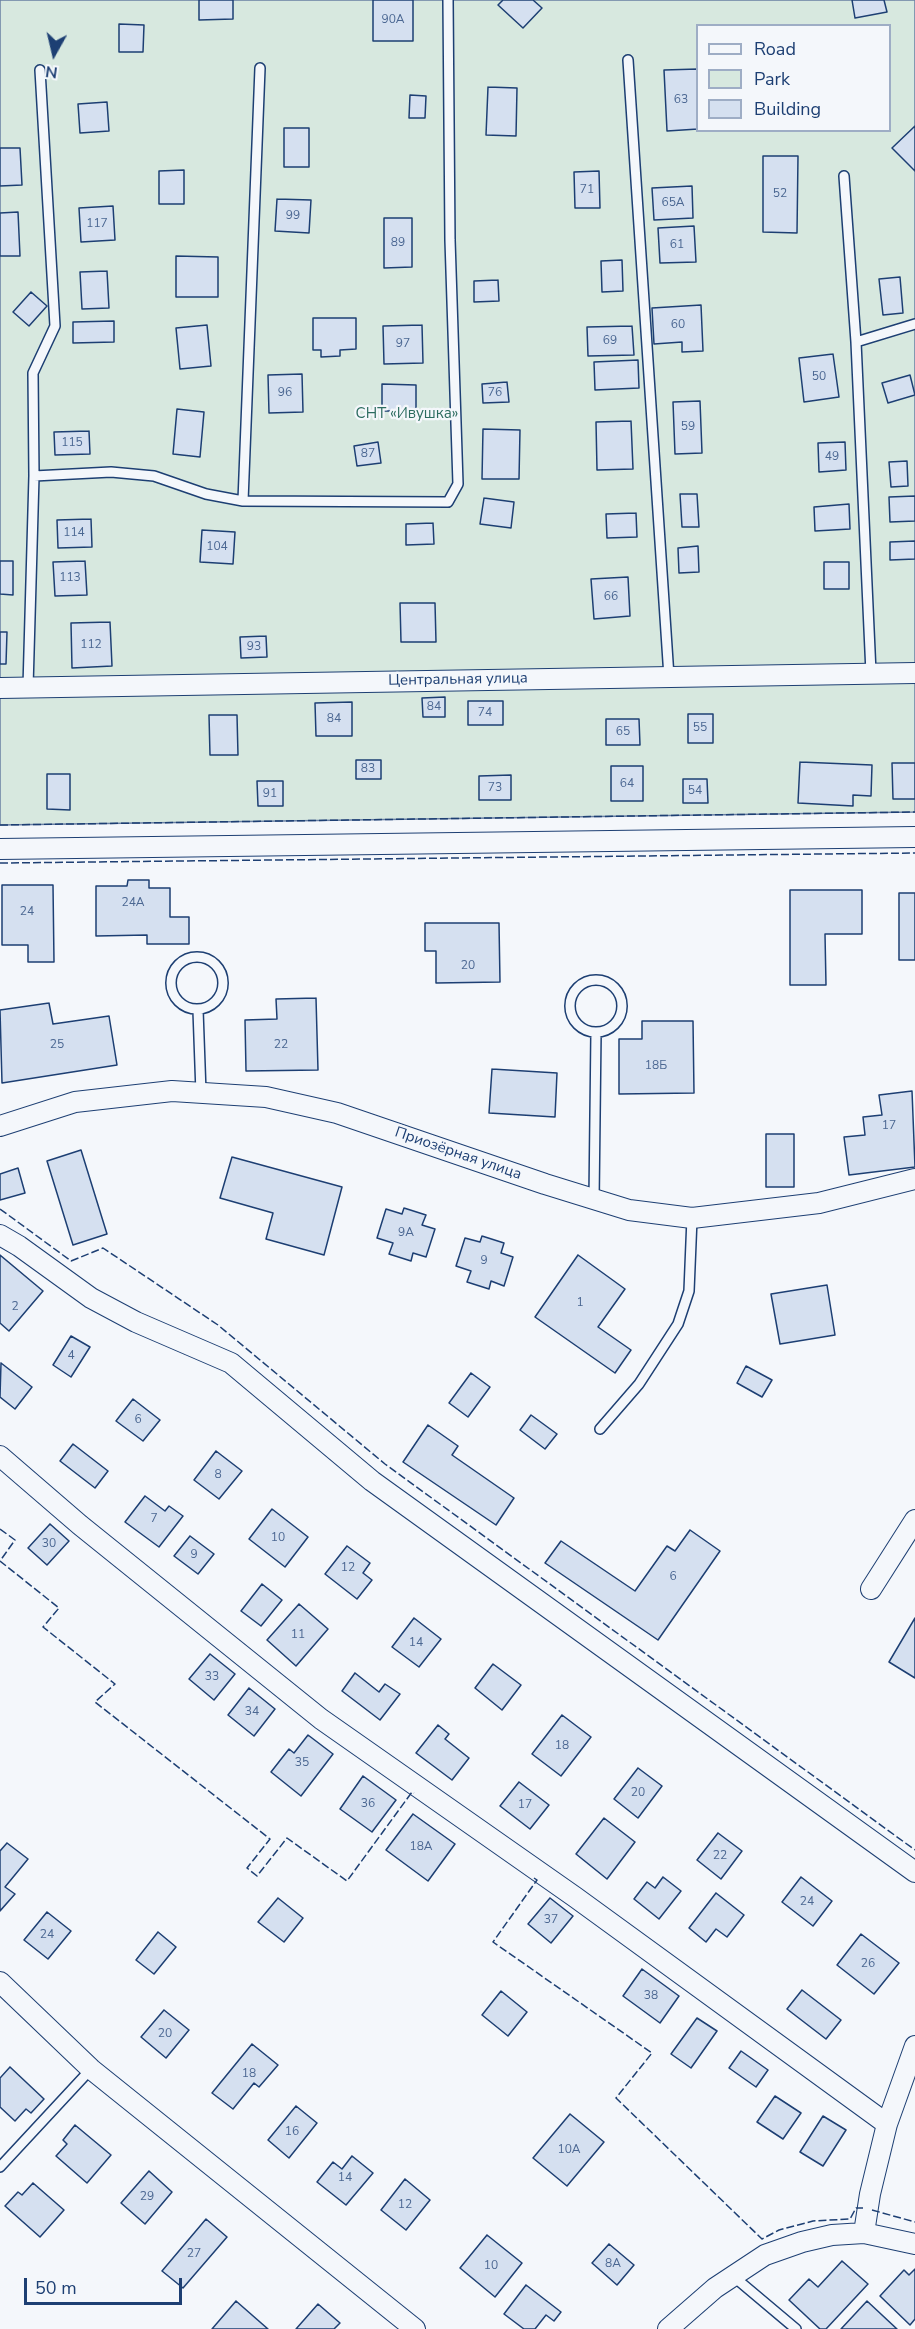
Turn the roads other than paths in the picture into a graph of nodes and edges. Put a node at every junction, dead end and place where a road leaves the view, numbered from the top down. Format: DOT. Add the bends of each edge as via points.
graph roads {
  1 [pos="448,0"];
  2 [pos="628,60"];
  3 [pos="260,68"];
  4 [pos="40,70"];
  5 [pos="844,176"];
  6 [pos="915,324"];
  7 [pos="856,342"];
  8 [pos="34,476"];
  9 [pos="243,501"];
  10 [pos="871,673"];
  11 [pos="915,674"];
  12 [pos="669,677"];
  13 [pos="28,687"];
  14 [pos="0,688"];
  15 [pos="915,837"];
  16 [pos="0,849"];
  17 [pos="198,1010"];
  18 [pos="596,1032"];
  19 [pos="201,1093"];
  20 [pos="0,1126"];
  21 [pos="915,1179"];
  22 [pos="594,1200"];
  23 [pos="692,1218"];
  24 [pos="0,1235"];
  25 [pos="600,1429"];
  26 [pos="0,1456"];
  27 [pos="915,1520"];
  28 [pos="871,1589"];
  29 [pos="915,1872"];
  30 [pos="0,1982"];
  31 [pos="915,2046"];
  32 [pos="91,2068"];
  33 [pos="887,2124"];
  34 [pos="0,2167"];
  35 [pos="864,2233"];
  36 [pos="915,2244"];
  37 [pos="733,2276"];
  38 [pos="415,2329"];
  39 [pos="669,2329"];
  40 [pos="796,2329"];
  1 -- 9 [label="lane" via="458,484 448,502"];
  2 -- 12 [label="lane"];
  3 -- 9 [label="lane"];
  4 -- 8 [label="lane" via="55,326 33,373"];
  5 -- 7 [label="lane"];
  6 -- 7 [label="lane"];
  7 -- 10 [label="lane"];
  8 -- 9 [label="lane" via="111,472 154,476 206,494"];
  8 -- 13 [label="lane"];
  10 -- 11 [label="street, Центральная улица"];
  10 -- 12 [label="street, Центральная улица"];
  12 -- 13 [label="street, Центральная улица"];
  13 -- 14 [label="street, Центральная улица"];
  15 -- 16 [label="street"];
  17 -- 17 [label="lane" via="207,1008 220,996 224,978 214,963 197,957 180,963 171,979 171,988 180,1004"];
  17 -- 19 [label="lane"];
  18 -- 18 [label="lane" via="613,1026 622,1010 618,992 595,979 578,986 569,1001 569,1011 579,1026"];
  18 -- 22 [label="lane"];
  19 -- 20 [label="street, Приозёрная улица" via="172,1091 75,1102"];
  19 -- 22 [label="street, Приозёрная улица" via="266,1097 337,1113"];
  21 -- 23 [label="street, Приозёрная улица" via="819,1203"];
  22 -- 23 [label="street, Приозёрная улица" via="629,1210"];
  23 -- 25 [label="lane" via="689,1291 678,1324 639,1384"];
  24 -- 29 [label="street" via="91,1298 231,1363 372,1481"];
  26 -- 33 [label="street" via="80,1526 321,1719 585,1903"];
  27 -- 28 [label="street"];
  30 -- 32 [label="street"];
  31 -- 33 [label="street"];
  32 -- 34 [label="lane"];
  32 -- 38 [label="street"];
  33 -- 35 [label="street"];
  35 -- 36 [label="street"];
  35 -- 37 [label="street" via="802,2242 765,2255"];
  37 -- 39 [label="street"];
  37 -- 40 [label="lane"];
}
